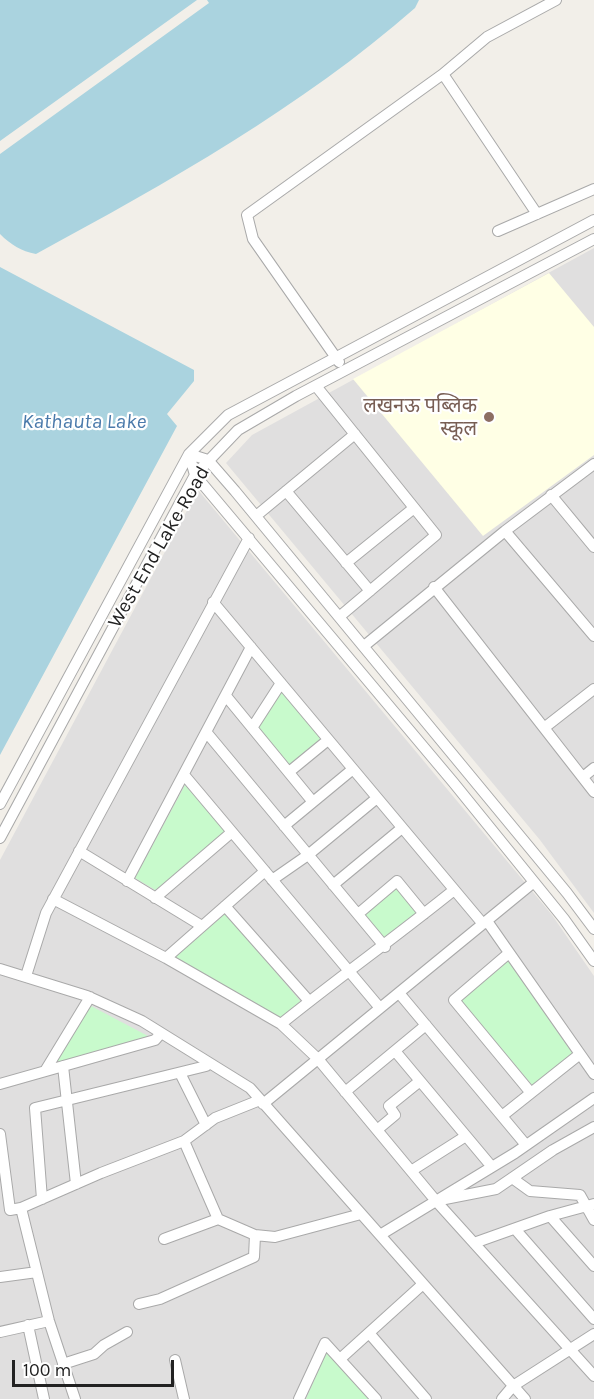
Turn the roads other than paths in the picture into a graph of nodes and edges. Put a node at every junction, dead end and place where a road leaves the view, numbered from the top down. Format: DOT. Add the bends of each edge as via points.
graph roads {
  1 [pos="556,0"];
  2 [pos="443,74"];
  3 [pos="594,189"];
  4 [pos="537,214"];
  5 [pos="594,220"];
  6 [pos="498,231"];
  7 [pos="594,239"];
  8 [pos="336,356"];
  9 [pos="344,371"];
  10 [pos="316,386"];
  11 [pos="355,434"];
  12 [pos="189,454"];
  13 [pos="208,460"];
  14 [pos="594,464"];
  15 [pos="195,475"];
  16 [pos="286,491"];
  17 [pos="551,495"];
  18 [pos="414,508"];
  19 [pos="256,516"];
  20 [pos="505,531"];
  21 [pos="249,538"];
  22 [pos="594,547"];
  23 [pos="346,563"];
  24 [pos="434,587"];
  25 [pos="370,591"];
  26 [pos="213,602"];
  27 [pos="339,617"];
  28 [pos="594,636"];
  29 [pos="364,646"];
  30 [pos="251,647"];
  31 [pos="281,683"];
  32 [pos="594,689"];
  33 [pos="226,696"];
  34 [pos="252,728"];
  35 [pos="544,728"];
  36 [pos="207,733"];
  37 [pos="328,740"];
  38 [pos="594,768"];
  39 [pos="353,769"];
  40 [pos="289,772"];
  41 [pos="184,776"];
  42 [pos="583,777"];
  43 [pos="594,792"];
  44 [pos="377,798"];
  45 [pos="313,802"];
  46 [pos="0,804"];
  47 [pos="284,826"];
  48 [pos="402,828"];
  49 [pos="232,832"];
  50 [pos="0,838"];
  51 [pos="79,851"];
  52 [pos="309,855"];
  53 [pos="268,875"];
  54 [pos="128,881"];
  55 [pos="534,882"];
  56 [pos="333,885"];
  57 [pos="454,890"];
  58 [pos="155,898"];
  59 [pos="53,899"];
  60 [pos="225,906"];
  61 [pos="357,914"];
  62 [pos="424,914"];
  63 [pos="485,922"];
  64 [pos="202,926"];
  65 [pos="594,929"];
  66 [pos="385,946"];
  67 [pos="509,953"];
  68 [pos="166,958"];
  69 [pos="594,961"];
  70 [pos="0,969"];
  71 [pos="348,970"];
  72 [pos="26,976"];
  73 [pos="399,993"];
  74 [pos="90,997"];
  75 [pos="309,1001"];
  76 [pos="380,1008"];
  77 [pos="281,1024"];
  78 [pos="426,1025"];
  79 [pos="161,1033"];
  80 [pos="394,1051"];
  81 [pos="580,1054"];
  82 [pos="318,1059"];
  83 [pos="208,1062"];
  84 [pos="63,1066"];
  85 [pos="45,1071"];
  86 [pos="180,1072"];
  87 [pos="594,1074"];
  88 [pos="420,1081"];
  89 [pos="0,1084"];
  90 [pos="345,1092"];
  91 [pos="531,1093"];
  92 [pos="594,1098"];
  93 [pos="66,1101"];
  94 [pos="262,1102"];
  95 [pos="502,1116"];
  96 [pos="207,1125"];
  97 [pos="594,1127"];
  98 [pos="377,1130"];
  99 [pos="0,1134"];
  100 [pos="466,1136"];
  101 [pos="184,1141"];
  102 [pos="526,1145"];
  103 [pos="492,1167"];
  104 [pos="411,1171"];
  105 [pos="512,1178"];
  106 [pos="76,1184"];
  107 [pos="42,1199"];
  108 [pos="436,1201"];
  109 [pos="591,1205"];
  110 [pos="21,1208"];
  111 [pos="361,1214"];
  112 [pos="550,1216"];
  113 [pos="218,1220"];
  114 [pos="594,1220"];
  115 [pos="514,1229"];
  116 [pos="255,1235"];
  117 [pos="380,1235"];
  118 [pos="164,1239"];
  119 [pos="474,1243"];
  120 [pos="592,1260"];
  121 [pos="37,1272"];
  122 [pos="0,1277"];
  123 [pos="423,1284"];
  124 [pos="139,1304"];
  125 [pos="594,1319"];
  126 [pos="49,1321"];
  127 [pos="28,1325"];
  128 [pos="0,1332"];
  129 [pos="127,1332"];
  130 [pos="369,1333"];
  131 [pos="594,1334"];
  132 [pos="570,1350"];
  133 [pos="340,1359"];
  134 [pos="175,1360"];
  135 [pos="63,1364"];
  136 [pos="594,1376"];
  137 [pos="513,1386"];
  138 [pos="44,1399"];
  139 [pos="75,1399"];
  140 [pos="184,1399"];
  141 [pos="299,1399"];
  142 [pos="376,1399"];
  143 [pos="426,1399"];
  144 [pos="502,1399"];
  145 [pos="525,1399"];
  1 -- 2 [label="street" via="487,37"];
  2 -- 4 [label="street"];
  2 -- 8 [label="street" via="247,215 253,239"];
  3 -- 4 [label="street"];
  4 -- 6 [label="street"];
  5 -- 8 [label="street, West End Lake Road"];
  7 -- 9 [label="street, West End Lake Road"];
  8 -- 9 [label="street"];
  8 -- 12 [label="street, West End Lake Road" via="228,416"];
  9 -- 10 [label="street, West End Lake Road"];
  10 -- 11 [label="street"];
  10 -- 13 [label="street, West End Lake Road" via="238,430"];
  11 -- 16 [label="street"];
  11 -- 18 [label="street"];
  12 -- 13 [label="street"];
  12 -- 15 [label="street"];
  12 -- 46 [label="street, West End Lake Road"];
  13 -- 15 [label="street, West End Lake Road"];
  13 -- 19 [label="street"];
  14 -- 17 [label="street"];
  15 -- 21 [label="street"];
  15 -- 50 [label="street, West End Lake Road"];
  16 -- 19 [label="street"];
  16 -- 23 [label="street"];
  17 -- 20 [label="street"];
  17 -- 22 [label="street"];
  18 -- 23 [label="street"];
  18 -- 25 [label="street" via="436,535"];
  19 -- 27 [label="street"];
  20 -- 24 [label="street"];
  20 -- 28 [label="street"];
  21 -- 26 [label="street"];
  21 -- 55 [label="street"];
  23 -- 25 [label="street"];
  24 -- 29 [label="street"];
  24 -- 35 [label="street"];
  25 -- 27 [label="street"];
  26 -- 30 [label="street"];
  26 -- 51 [label="street"];
  27 -- 29 [label="street"];
  29 -- 65 [label="street"];
  30 -- 31 [label="street"];
  30 -- 33 [label="street"];
  31 -- 34 [label="street"];
  31 -- 37 [label="street"];
  32 -- 35 [label="street"];
  33 -- 34 [label="street"];
  33 -- 36 [label="street"];
  34 -- 40 [label="street"];
  35 -- 42 [label="street"];
  36 -- 41 [label="street"];
  36 -- 47 [label="street"];
  37 -- 39 [label="street"];
  37 -- 40 [label="street"];
  38 -- 42 [label="street"];
  39 -- 44 [label="street"];
  39 -- 45 [label="street"];
  40 -- 45 [label="street"];
  41 -- 49 [label="street"];
  41 -- 54 [label="street"];
  42 -- 43 [label="street"];
  44 -- 48 [label="street"];
  44 -- 52 [label="street"];
  45 -- 47 [label="street"];
  47 -- 52 [label="street"];
  48 -- 56 [label="street"];
  48 -- 57 [label="street"];
  49 -- 53 [label="street"];
  49 -- 58 [label="street"];
  51 -- 54 [label="street"];
  51 -- 59 [label="street"];
  52 -- 53 [label="street"];
  52 -- 56 [label="street"];
  53 -- 60 [label="street"];
  53 -- 71 [label="street"];
  54 -- 58 [label="street"];
  55 -- 63 [label="street"];
  55 -- 69 [label="street"];
  56 -- 61 [label="street"];
  57 -- 62 [label="street"];
  57 -- 63 [label="street"];
  58 -- 64 [label="street"];
  59 -- 68 [label="street"];
  59 -- 72 [label="street"];
  60 -- 64 [label="street"];
  60 -- 75 [label="street"];
  61 -- 62 [label="street" via="397,881"];
  61 -- 66 [label="street"];
  62 -- 66 [label="street"];
  63 -- 67 [label="street"];
  63 -- 73 [label="street"];
  64 -- 68 [label="street"];
  66 -- 71 [label="street"];
  67 -- 81 [label="street"];
  67 -- 91 [label="street" via="454,1000"];
  68 -- 77 [label="street"];
  70 -- 72 [label="street"];
  71 -- 75 [label="street"];
  71 -- 76 [label="street"];
  72 -- 74 [label="street"];
  73 -- 76 [label="street"];
  73 -- 78 [label="street"];
  74 -- 79 [label="street"];
  74 -- 85 [label="street"];
  75 -- 77 [label="street"];
  76 -- 82 [label="street"];
  77 -- 82 [label="street"];
  78 -- 80 [label="street"];
  78 -- 95 [label="street"];
  79 -- 83 [label="street"];
  79 -- 84 [label="street" via="155,1040"];
  80 -- 88 [label="street"];
  80 -- 90 [label="street"];
  81 -- 87 [label="street"];
  81 -- 91 [label="street"];
  82 -- 90 [label="street"];
  82 -- 94 [label="street"];
  83 -- 86 [label="street" via="206,1066"];
  83 -- 94 [label="street" via="250,1088"];
  84 -- 85 [label="street"];
  84 -- 93 [label="street"];
  85 -- 89 [label="street"];
  86 -- 93 [label="street"];
  86 -- 96 [label="street"];
  88 -- 98 [label="street" via="389,1106 395,1115"];
  88 -- 100 [label="street"];
  90 -- 98 [label="street"];
  91 -- 95 [label="street"];
  92 -- 102 [label="street"];
  93 -- 106 [label="street"];
  93 -- 107 [label="street" via="35,1108"];
  94 -- 96 [label="street" via="215,1118"];
  94 -- 111 [label="street"];
  95 -- 102 [label="street"];
  96 -- 101 [label="street"];
  97 -- 105 [label="street"];
  98 -- 104 [label="street"];
  99 -- 110 [label="street" via="10,1210"];
  100 -- 103 [label="street"];
  100 -- 104 [label="street"];
  101 -- 106 [label="street"];
  101 -- 113 [label="street"];
  102 -- 103 [label="street"];
  103 -- 108 [label="street"];
  104 -- 108 [label="street"];
  105 -- 108 [label="street" via="496,1189"];
  105 -- 109 [label="street" via="530,1191 580,1195"];
  106 -- 107 [label="street"];
  107 -- 110 [label="street"];
  108 -- 117 [label="street"];
  108 -- 119 [label="street"];
  109 -- 112 [label="street"];
  109 -- 114 [label="street"];
  110 -- 121 [label="street"];
  111 -- 116 [label="street" via="275,1237"];
  111 -- 117 [label="street"];
  112 -- 115 [label="street"];
  112 -- 120 [label="street"];
  113 -- 116 [label="street"];
  113 -- 118 [label="street"];
  115 -- 119 [label="street"];
  115 -- 125 [label="street"];
  116 -- 124 [label="street" via="254,1257 160,1299"];
  117 -- 123 [label="street"];
  119 -- 132 [label="street"];
  121 -- 122 [label="street"];
  121 -- 126 [label="street"];
  123 -- 130 [label="street"];
  123 -- 137 [label="street"];
  126 -- 127 [label="street"];
  126 -- 135 [label="street"];
  127 -- 128 [label="street"];
  127 -- 138 [label="street"];
  129 -- 135 [label="street" via="94,1354"];
  130 -- 133 [label="street"];
  130 -- 143 [label="street"];
  131 -- 132 [label="street"];
  132 -- 136 [label="street"];
  132 -- 137 [label="street"];
  133 -- 141 [label="street" via="325,1343"];
  133 -- 142 [label="street"];
  134 -- 140 [label="street"];
  135 -- 139 [label="street"];
  137 -- 144 [label="street"];
  137 -- 145 [label="street"];
}
